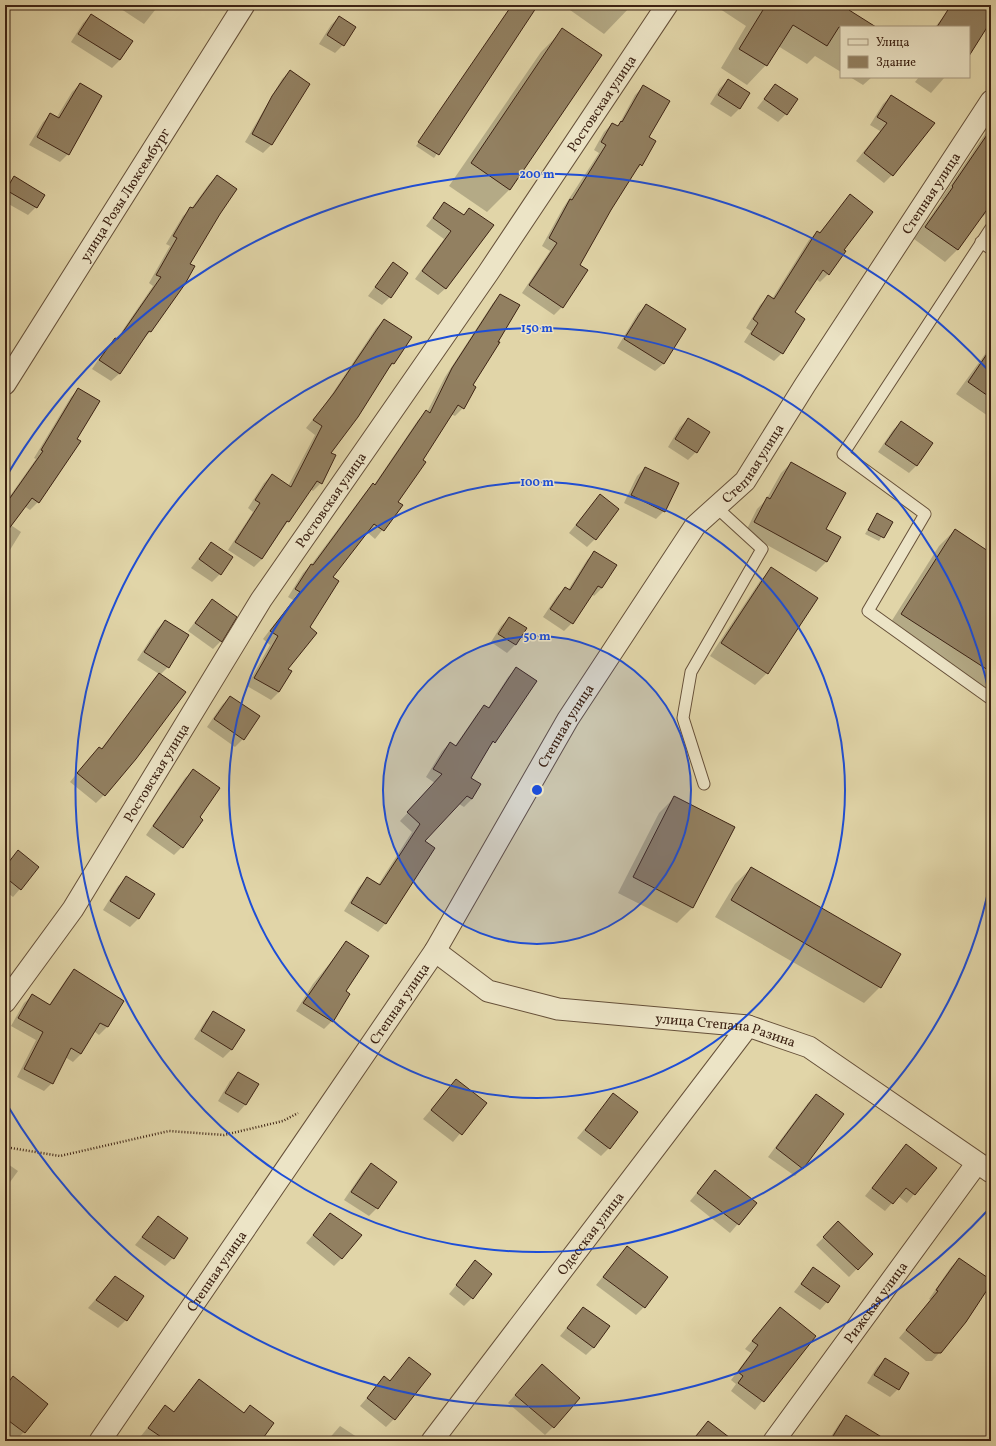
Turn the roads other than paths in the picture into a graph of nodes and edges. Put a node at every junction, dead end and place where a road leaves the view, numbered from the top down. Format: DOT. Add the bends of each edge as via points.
graph roads {
  1 [pos="244,5"];
  2 [pos="667,5"];
  3 [pos="991,101"];
  4 [pos="991,228"];
  5 [pos="981,242"];
  6 [pos="991,249"];
  7 [pos="5,384"];
  8 [pos="716,507"];
  9 [pos="991,699"];
  10 [pos="704,784"];
  11 [pos="435,951"];
  12 [pos="5,1002"];
  13 [pos="748,1026"];
  14 [pos="984,1168"];
  15 [pos="100,1441"];
  16 [pos="432,1441"];
  17 [pos="774,1441"];
  1 -- 7 [label="street, улица Розы Люксембург"];
  2 -- 12 [label="street, Ростовская улица" via="488,273 261,600 73,909"];
  3 -- 8 [label="street, Степная улица" via="745,481"];
  4 -- 5 [label="lane"];
  5 -- 6 [label="lane"];
  5 -- 9 [label="lane" via="843,454 925,514 868,610"];
  8 -- 10 [label="lane" via="762,549 691,672 683,718"];
  8 -- 11 [label="street, Степная улица" via="695,526 568,719"];
  11 -- 13 [label="street, улица Степана Разина" via="488,991 558,1009"];
  11 -- 15 [label="street, Степная улица"];
  13 -- 14 [label="street, улица Степана Разина" via="809,1047"];
  13 -- 16 [label="street, Одесская улица"];
  14 -- 17 [label="street, Рижская улица"];
}
